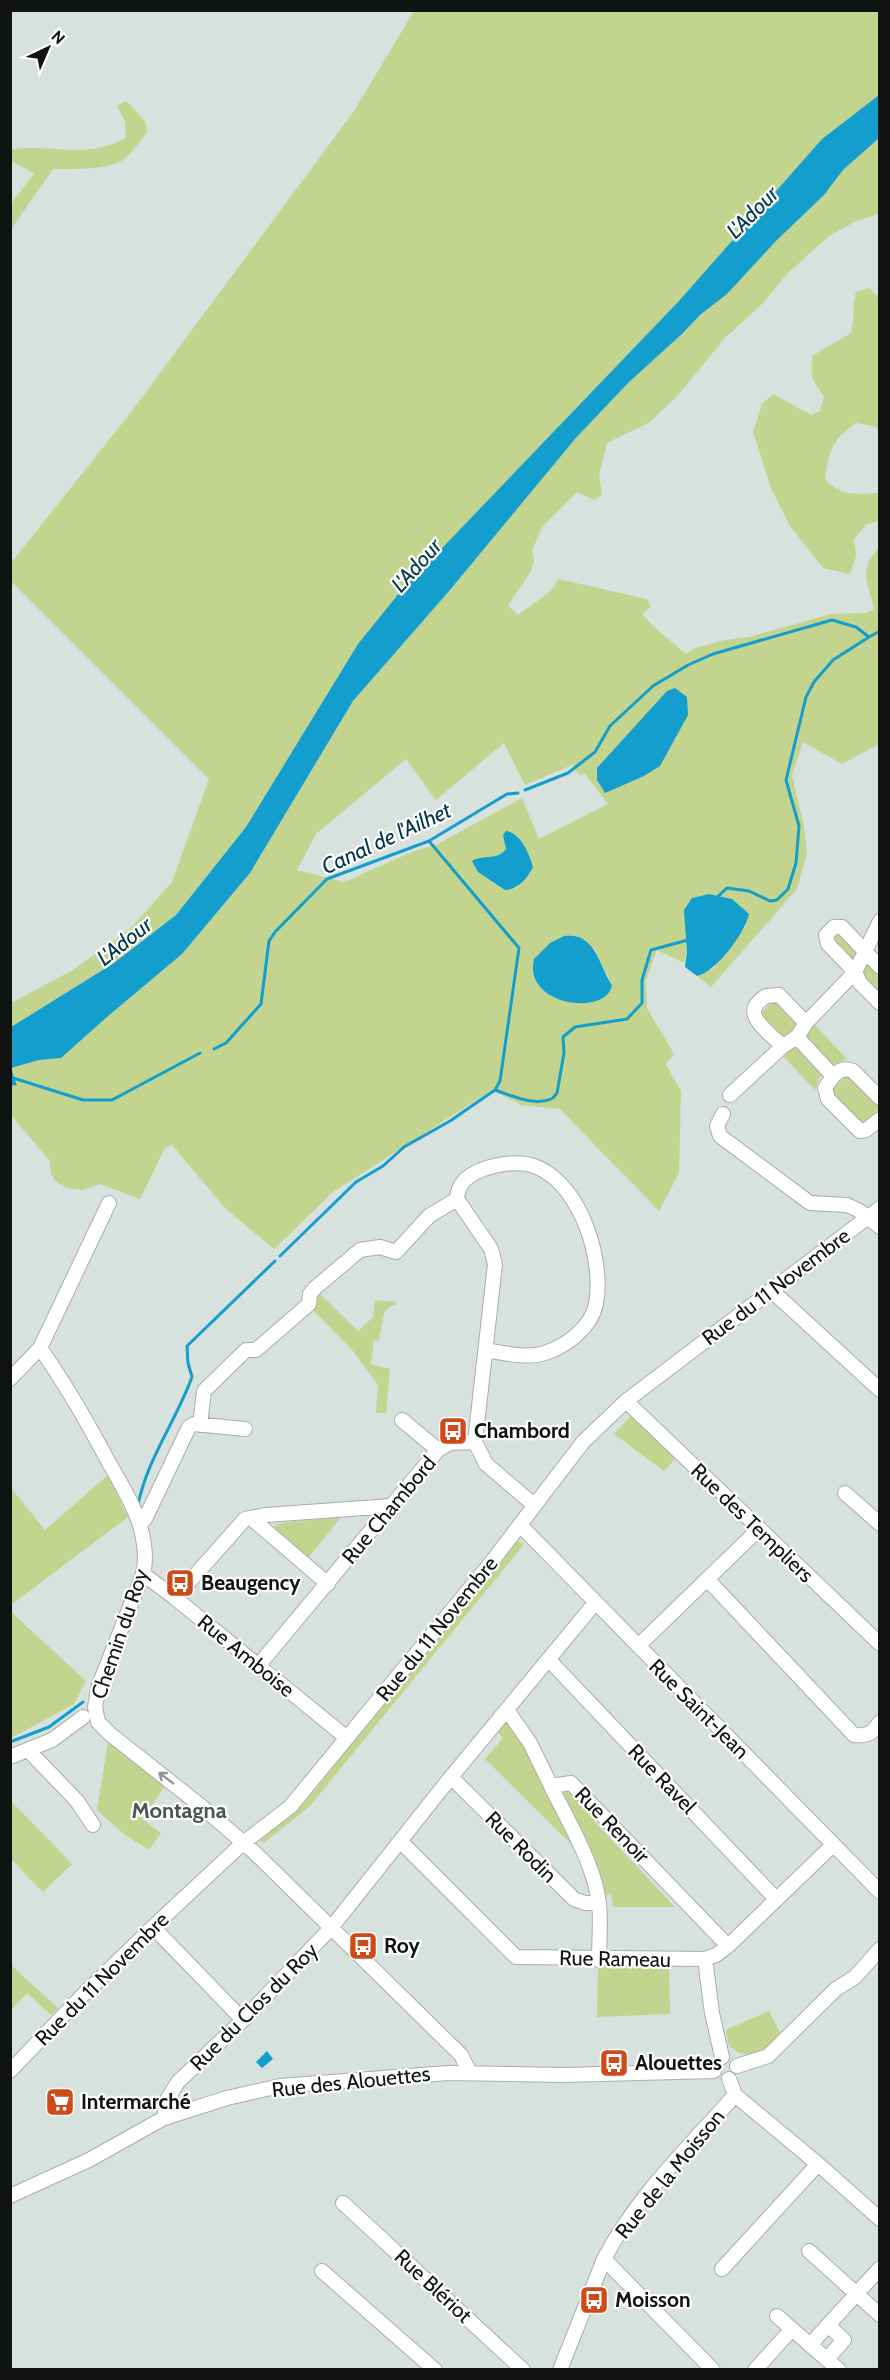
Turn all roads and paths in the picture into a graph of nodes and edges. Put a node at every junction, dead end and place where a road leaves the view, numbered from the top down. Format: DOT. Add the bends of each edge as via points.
graph roads {
  1 [pos="879,921"];
  2 [pos="866,951"];
  3 [pos="879,967"];
  4 [pos="855,972"];
  5 [pos="879,1003"];
  6 [pos="806,1023"];
  7 [pos="797,1037"];
  8 [pos="783,1046"];
  9 [pos="833,1076"];
  10 [pos="730,1095"];
  11 [pos="879,1098"];
  12 [pos="723,1114"];
  13 [pos="879,1119"];
  14 [pos="457,1199"];
  15 [pos="109,1203"];
  16 [pos="879,1208"];
  17 [pos="867,1218"];
  18 [pos="879,1227"];
  19 [pos="771,1290"];
  20 [pos="40,1348"];
  21 [pos="486,1350"];
  22 [pos="10,1379"];
  23 [pos="879,1390"];
  24 [pos="626,1401"];
  25 [pos="402,1420"];
  26 [pos="200,1425"];
  27 [pos="245,1429"];
  28 [pos="475,1442"];
  29 [pos="438,1450"];
  30 [pos="845,1492"];
  31 [pos="534,1505"];
  32 [pos="391,1506"];
  33 [pos="251,1518"];
  34 [pos="140,1523"];
  35 [pos="879,1524"];
  36 [pos="520,1525"];
  37 [pos="759,1529"];
  38 [pos="143,1574"];
  39 [pos="707,1580"];
  40 [pos="328,1584"];
  41 [pos="175,1598"];
  42 [pos="595,1603"];
  43 [pos="879,1644"];
  44 [pos="638,1646"];
  45 [pos="549,1660"];
  46 [pos="258,1666"];
  47 [pos="507,1710"];
  48 [pos="83,1717"];
  49 [pos="879,1722"];
  50 [pos="348,1738"];
  51 [pos="28,1750"];
  52 [pos="10,1757"];
  53 [pos="451,1777"];
  54 [pos="551,1786"];
  55 [pos="93,1825"];
  56 [pos="400,1841"];
  57 [pos="243,1843"];
  58 [pos="834,1845"];
  59 [pos="879,1892"];
  60 [pos="776,1899"];
  61 [pos="599,1903"];
  62 [pos="153,1927"];
  63 [pos="331,1928"];
  64 [pos="728,1946"];
  65 [pos="877,1955"];
  66 [pos="705,1959"];
  67 [pos="599,1960"];
  68 [pos="243,2020"];
  69 [pos="722,2057"];
  70 [pos="737,2066"];
  71 [pos="10,2071"];
  72 [pos="714,2071"];
  73 [pos="470,2073"];
  74 [pos="729,2079"];
  75 [pos="735,2095"];
  76 [pos="164,2118"];
  77 [pos="818,2164"];
  78 [pos="10,2196"];
  79 [pos="343,2203"];
  80 [pos="879,2219"];
  81 [pos="809,2252"];
  82 [pos="604,2259"];
  83 [pos="879,2268"];
  84 [pos="722,2270"];
  85 [pos="322,2271"];
  86 [pos="856,2293"];
  87 [pos="879,2314"];
  88 [pos="777,2316"];
  89 [pos="828,2325"];
  90 [pos="792,2329"];
  91 [pos="810,2345"];
  92 [pos="827,2359"];
  93 [pos="435,2370"];
  94 [pos="523,2370"];
  95 [pos="560,2370"];
  96 [pos="713,2370"];
  97 [pos="755,2370"];
  98 [pos="839,2370"];
  1 -- 2 [label="street"];
  2 -- 3 [label="street"];
  2 -- 4 [label="street"];
  2 -- 4 [label="street" via="839,926 826,935 828,944"];
  4 -- 5 [label="street"];
  4 -- 6 [label="street"];
  6 -- 7 [label="street"];
  6 -- 8 [label="street" via="778,996 766,996 760,1001 754,1007 758,1021"];
  7 -- 8 [label="street"];
  7 -- 9 [label="street"];
  8 -- 10 [label="street"];
  9 -- 11 [label="street" via="841,1070 853,1071"];
  9 -- 13 [label="street" via="825,1088 828,1099 860,1131"];
  12 -- 17 [label="street" via="717,1125 720,1136 810,1203 847,1205"];
  14 -- 21 [label="street" via="491,1250 495,1264"];
  14 -- 21 [label="street" via="457,1189 463,1181 492,1166 516,1163 539,1168 567,1192 580,1214 591,1237 597,1268 596,1304 584,1327 566,1343 544,1353 522,1355"];
  14 -- 26 [label="street" via="429,1216 396,1252 380,1246 360,1250 315,1288 309,1304 256,1350 246,1350 204,1392"];
  15 -- 20 [label="street"];
  16 -- 17 [label="street, Rue du 11 Novembre"];
  17 -- 18 [label="street"];
  17 -- 19 [label="street, Rue du 11 Novembre"];
  19 -- 23 [label="street"];
  19 -- 24 [label="street, Rue du 11 Novembre"];
  20 -- 22 [label="street"];
  20 -- 34 [label="street, Chemin du Roy" via="70,1391"];
  21 -- 28 [label="street"];
  24 -- 31 [label="street, Rue du 11 Novembre" via="583,1442"];
  24 -- 37 [label="street, Rue des Templiers"];
  25 -- 29 [label="street"];
  26 -- 27 [label="street"];
  26 -- 34 [label="street" via="194,1424 186,1431"];
  28 -- 29 [label="street, Rue Chambord" via="450,1443"];
  28 -- 31 [label="street" via="486,1464"];
  29 -- 32 [label="street, Rue Chambord"];
  30 -- 35 [label="street"];
  31 -- 36 [label="street, Rue du 11 Novembre"];
  32 -- 33 [label="street"];
  32 -- 40 [label="street, Rue Chambord"];
  33 -- 40 [label="street"];
  33 -- 41 [label="street" via="245,1519"];
  34 -- 38 [label="street, Chemin du Roy" via="146,1563"];
  36 -- 42 [label="street, Rue Saint-Jean"];
  36 -- 50 [label="street, Rue du 11 Novembre"];
  37 -- 39 [label="street"];
  37 -- 43 [label="street, Rue des Templiers"];
  38 -- 41 [label="street, Rue Amboise"];
  57 -- 38 [label="street, Chemin du Roy, one-way" via="98,1722 94,1707 99,1685"];
  39 -- 44 [label="street"];
  39 -- 49 [label="street" via="854,1735 873,1732"];
  40 -- 46 [label="street, Rue Chambord"];
  41 -- 46 [label="street, Rue Amboise"];
  42 -- 44 [label="street, Rue Saint-Jean"];
  42 -- 45 [label="street"];
  44 -- 58 [label="street, Rue Saint-Jean"];
  45 -- 47 [label="street"];
  45 -- 60 [label="street, Rue Ravel"];
  46 -- 50 [label="street, Rue Amboise"];
  47 -- 53 [label="street"];
  47 -- 54 [label="street, Rue Renoir" via="530,1743"];
  48 -- 51 [label="street" via="52,1740"];
  50 -- 57 [label="street, Rue du 11 Novembre" via="290,1807"];
  51 -- 52 [label="street"];
  51 -- 55 [label="street"];
  53 -- 56 [label="street"];
  53 -- 61 [label="street, Rue Rodin" via="574,1899"];
  54 -- 61 [label="street" via="590,1870"];
  54 -- 64 [label="street, Rue Renoir" via="571,1783"];
  56 -- 63 [label="street"];
  56 -- 67 [label="street, Rue Rameau" via="516,1957"];
  57 -- 62 [label="street, Rue du 11 Novembre"];
  57 -- 63 [label="street, Chemin du Roy"];
  58 -- 59 [label="street, Rue Saint-Jean"];
  58 -- 60 [label="street, Rue Rameau"];
  60 -- 64 [label="street, Rue Rameau"];
  61 -- 67 [label="street"];
  62 -- 68 [label="street"];
  62 -- 71 [label="street, Rue du 11 Novembre"];
  63 -- 68 [label="street, Rue du Clos du Roy"];
  63 -- 73 [label="street, Chemin du Roy" via="461,2055"];
  64 -- 66 [label="street, Rue Rameau"];
  65 -- 70 [label="street" via="768,2056"];
  66 -- 67 [label="street, Rue Rameau"];
  66 -- 69 [label="street"];
  68 -- 76 [label="street, Rue du Clos du Roy" via="178,2082"];
  69 -- 70 [label="street" via="730,2058"];
  69 -- 72 [label="street" via="716,2061"];
  70 -- 74 [label="street"];
  72 -- 73 [label="street, Rue des Alouettes"];
  72 -- 74 [label="street" via="721,2079"];
  73 -- 76 [label="street, Rue des Alouettes" via="280,2086"];
  74 -- 75 [label="street, Rue de la Moisson"];
  75 -- 77 [label="street"];
  75 -- 82 [label="street, Rue de la Moisson" via="642,2201"];
  76 -- 78 [label="street, Rue des Alouettes" via="89,2160"];
  77 -- 80 [label="street"];
  77 -- 84 [label="street"];
  79 -- 94 [label="street, Rue Blériot"];
  81 -- 86 [label="street"];
  82 -- 95 [label="street, Rue de la Moisson"];
  82 -- 96 [label="street"];
  83 -- 86 [label="street"];
  85 -- 93 [label="street"];
  86 -- 87 [label="street"];
  86 -- 89 [label="street"];
  88 -- 90 [label="street"];
  89 -- 91 [label="street"];
  89 -- 92 [label="street" via="844,2340"];
  90 -- 91 [label="street"];
  90 -- 97 [label="street"];
  91 -- 92 [label="street"];
  92 -- 98 [label="street"];
}
